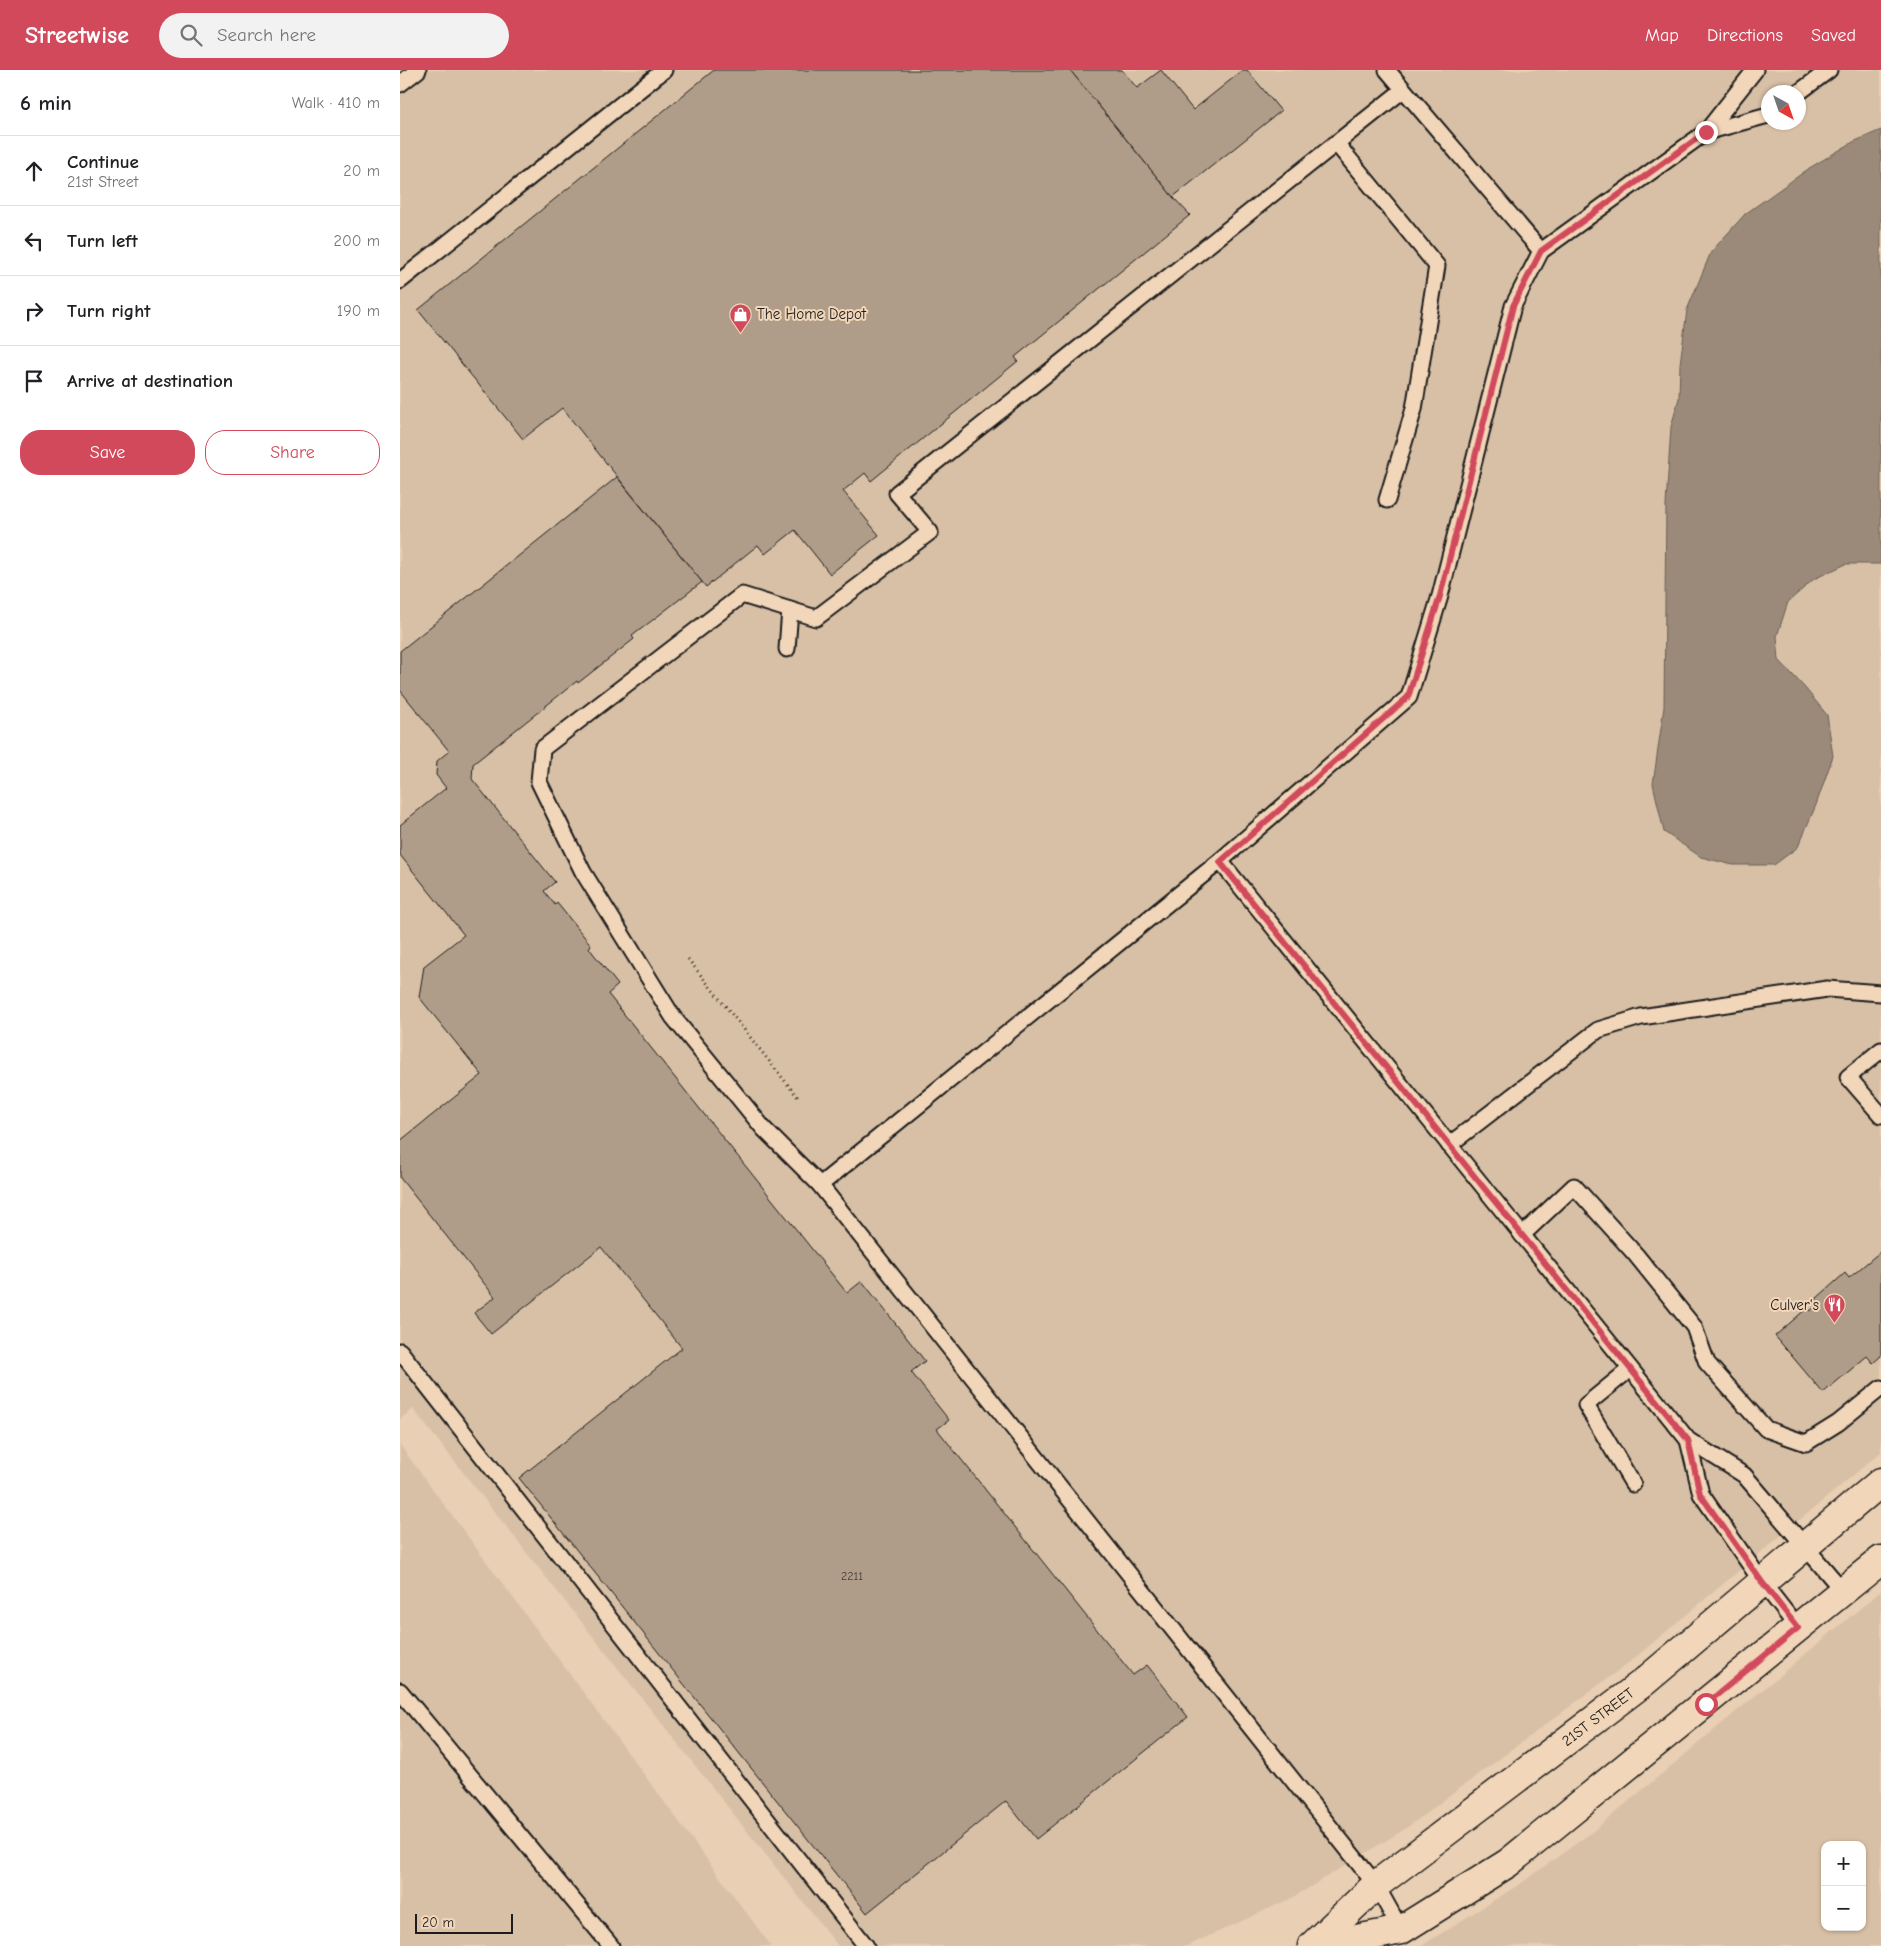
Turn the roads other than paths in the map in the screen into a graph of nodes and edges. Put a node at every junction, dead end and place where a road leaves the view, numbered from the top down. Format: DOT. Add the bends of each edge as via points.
graph roads {
  1 [pos="418,70"];
  2 [pos="664,70"];
  3 [pos="1387,70"];
  4 [pos="1755,70"];
  5 [pos="1829,70"];
  6 [pos="400,84"];
  7 [pos="1806,87"];
  8 [pos="1403,90"];
  9 [pos="1761,117"];
  10 [pos="1706,132"];
  11 [pos="1336,143"];
  12 [pos="1541,251"];
  13 [pos="400,281"];
  14 [pos="1387,500"];
  15 [pos="790,610"];
  16 [pos="787,649"];
  17 [pos="1220,862"];
  18 [pos="1881,993"];
  19 [pos="1881,1050"];
  20 [pos="1881,1115"];
  21 [pos="1450,1145"];
  22 [pos="820,1185"];
  23 [pos="1522,1235"];
  24 [pos="400,1351"];
  25 [pos="1630,1369"];
  26 [pos="1881,1388"];
  27 [pos="1688,1440"];
  28 [pos="1881,1482"];
  29 [pos="1634,1484"];
  30 [pos="1805,1546"];
  31 [pos="1881,1560"];
  32 [pos="1762,1582"];
  33 [pos="1843,1591"];
  34 [pos="1798,1628"];
  35 [pos="400,1691"];
  36 [pos="1376,1886"];
  37 [pos="1401,1930"];
  38 [pos="611,1946"];
  39 [pos="866,1946"];
  40 [pos="1312,1946"];
  41 [pos="1322,1946"];
  1 -- 6 [label="lane"];
  2 -- 13 [label="lane"];
  3 -- 8 [label="lane"];
  4 -- 10 [label="lane"];
  5 -- 7 [label="lane"];
  8 -- 11 [label="lane"];
  8 -- 12 [label="lane"];
  9 -- 10 [label="lane"];
  10 -- 12 [label="lane"];
  11 -- 14 [label="lane" via="1436,266 1414,408"];
  11 -- 15 [label="lane" via="898,493 930,532 816,618"];
  12 -- 17 [label="lane" via="1513,306 1440,596 1408,697"];
  15 -- 16 [label="lane"];
  15 -- 22 [label="lane" via="742,595 542,749 538,782 583,872 672,1017 764,1129"];
  17 -- 21 [label="lane"];
  17 -- 22 [label="lane"];
  18 -- 21 [label="lane" via="1827,989 1641,1017 1598,1030"];
  19 -- 20 [label="lane" via="1848,1077"];
  21 -- 23 [label="lane"];
  22 -- 36 [label="lane"];
  23 -- 25 [label="lane"];
  23 -- 26 [label="lane" via="1574,1186 1694,1327 1707,1363 1766,1428 1806,1443 1838,1423"];
  24 -- 39 [label="lane"];
  25 -- 27 [label="lane"];
  25 -- 29 [label="lane" via="1586,1405"];
  27 -- 30 [label="lane" via="1744,1475"];
  27 -- 32 [label="lane" via="1700,1494"];
  28 -- 30 [label="street, 21ST STREET"];
  30 -- 32 [label="street, 21ST STREET"];
  30 -- 33 [label="lane"];
  31 -- 33 [label="street"];
  32 -- 34 [label="lane"];
  32 -- 36 [label="street, 21ST STREET" via="1644,1682"];
  33 -- 34 [label="street"];
  34 -- 37 [label="street" via="1508,1863"];
  35 -- 38 [label="lane"];
  36 -- 37 [label="lane"];
  36 -- 40 [label="street, 21ST STREET"];
  37 -- 41 [label="street"];
}
